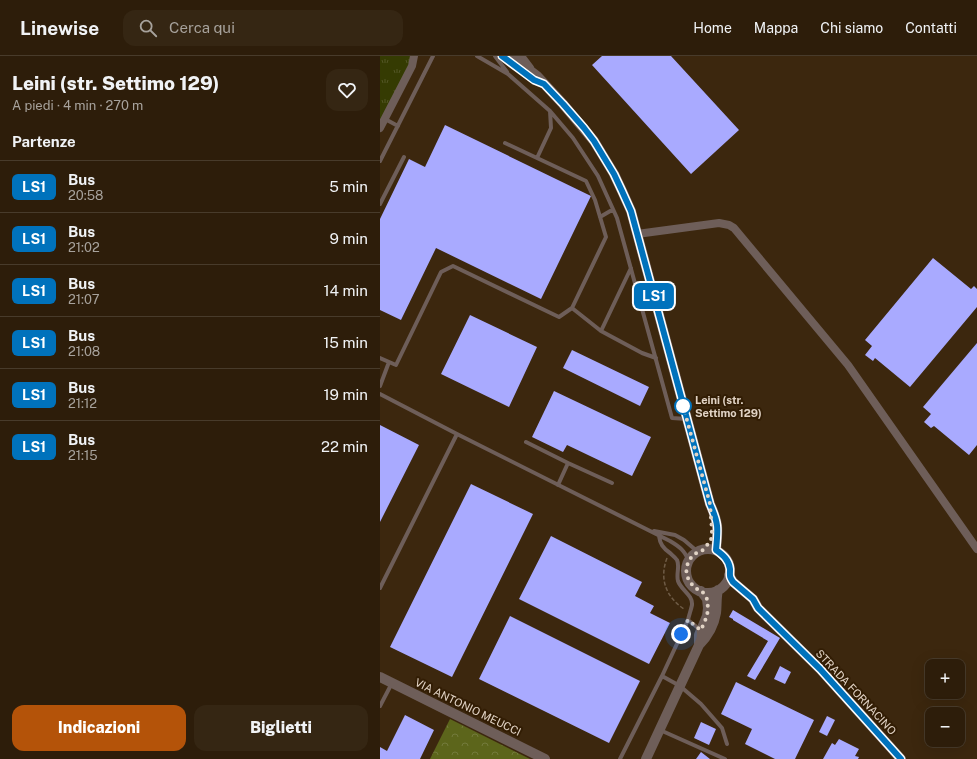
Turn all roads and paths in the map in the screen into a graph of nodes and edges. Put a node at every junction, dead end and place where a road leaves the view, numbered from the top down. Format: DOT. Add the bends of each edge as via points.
graph roads {
  1 [pos="414,56"];
  2 [pos="421,56"];
  3 [pos="433,56"];
  4 [pos="477,56"];
  5 [pos="495,56"];
  6 [pos="502,56"];
  7 [pos="511,56"];
  8 [pos="521,56"];
  9 [pos="412,66"];
  10 [pos="533,72"];
  11 [pos="508,74"];
  12 [pos="544,84"];
  13 [pos="550,111"];
  14 [pos="385,119"];
  15 [pos="398,126"];
  16 [pos="380,128"];
  17 [pos="505,143"];
  18 [pos="404,157"];
  19 [pos="537,158"];
  20 [pos="380,161"];
  21 [pos="380,204"];
  22 [pos="612,210"];
  23 [pos="600,217"];
  24 [pos="637,234"];
  25 [pos="631,268"];
  26 [pos="572,308"];
  27 [pos="601,331"];
  28 [pos="380,358"];
  29 [pos="656,358"];
  30 [pos="389,362"];
  31 [pos="380,386"];
  32 [pos="380,394"];
  33 [pos="687,420"];
  34 [pos="457,434"];
  35 [pos="526,442"];
  36 [pos="568,463"];
  37 [pos="612,483"];
  38 [pos="558,485"];
  39 [pos="710,504"];
  40 [pos="649,531"];
  41 [pos="659,536"];
  42 [pos="977,549"];
  43 [pos="716,550"];
  44 [pos="700,551"];
  45 [pos="667,558"];
  46 [pos="689,561"];
  47 [pos="729,575"];
  48 [pos="380,588"];
  49 [pos="719,590"];
  50 [pos="702,591"];
  51 [pos="758,608"];
  52 [pos="684,609"];
  53 [pos="688,620"];
  54 [pos="705,631"];
  55 [pos="662,676"];
  56 [pos="380,677"];
  57 [pos="392,683"];
  58 [pos="680,686"];
  59 [pos="380,706"];
  60 [pos="659,730"];
  61 [pos="727,744"];
  62 [pos="545,759"];
  63 [pos="620,759"];
  64 [pos="646,759"];
  65 [pos="725,759"];
  66 [pos="901,759"];
  1 -- 9 [label="street"];
  2 -- 9 [label="street"];
  3 -- 15 [label="lane"];
  4 -- 11 [label="lane"];
  5 -- 11 [label="lane"];
  6 -- 12 [label="street" via="534,80"];
  7 -- 10 [label="street"];
  8 -- 10 [label="street"];
  9 -- 14 [label="street"];
  10 -- 12 [label="street"];
  11 -- 13 [label="lane"];
  12 -- 24 [label="street" via="594,141 622,191"];
  13 -- 19 [label="lane" via="551,128"];
  13 -- 22 [label="lane" via="573,138 598,176"];
  14 -- 15 [label="lane"];
  14 -- 16 [label="street"];
  15 -- 20 [label="lane"];
  17 -- 19 [label="lane"];
  18 -- 21 [label="lane"];
  19 -- 23 [label="lane" via="586,181"];
  22 -- 23 [label="lane"];
  22 -- 25 [label="lane" via="617,218"];
  23 -- 26 [label="lane" via="606,237"];
  24 -- 33 [label="street"];
  24 -- 42 [label="street" via="719,223 734,228 848,365"];
  25 -- 27 [label="lane"];
  25 -- 29 [label="lane"];
  26 -- 27 [label="lane"];
  26 -- 30 [label="lane" via="560,317 453,266 441,272 396,365"];
  27 -- 29 [label="lane"];
  28 -- 30 [label="lane"];
  29 -- 33 [label="lane" via="672,418"];
  30 -- 31 [label="lane"];
  32 -- 34 [label="lane"];
  33 -- 39 [label="street"];
  34 -- 38 [label="lane"];
  34 -- 48 [label="lane"];
  35 -- 36 [label="lane"];
  36 -- 37 [label="lane"];
  36 -- 38 [label="lane"];
  38 -- 40 [label="lane"];
  39 -- 43 [label="street" via="716,516 718,531"];
  39 -- 44 [label="street" via="712,535 708,544"];
  40 -- 41 [label="lane"];
  40 -- 44 [label="lane" via="675,535"];
  41 -- 46 [label="lane" via="680,547"];
  41 -- 53 [label="lane" via="662,546 676,559 678,581 691,598 692,606"];
  43 -- 44 [label="street"];
  43 -- 47 [label="street" via="728,563"];
  44 -- 46 [label="street"];
  45 -- 52 [label="path" via="663,572 665,584 670,596"];
  46 -- 50 [label="street" via="686,568 687,576 695,588"];
  47 -- 49 [label="street"];
  47 -- 51 [label="street, STRADA FORNACINO" via="733,582 753,599"];
  49 -- 50 [label="street"];
  49 -- 51 [label="street, STRADA FORNACINO" via="734,591"];
  49 -- 54 [label="street" via="714,622"];
  50 -- 54 [label="street" via="707,599 708,608"];
  51 -- 66 [label="street, STRADA FORNACINO" via="820,669"];
  53 -- 54 [label="lane"];
  53 -- 55 [label="lane"];
  54 -- 58 [label="street" via="706,637 699,645"];
  55 -- 58 [label="lane"];
  55 -- 63 [label="lane"];
  56 -- 57 [label="street, VIA ANTONIO MEUCCI"];
  57 -- 59 [label="lane"];
  57 -- 62 [label="street, VIA ANTONIO MEUCCI"];
  58 -- 60 [label="street"];
  58 -- 61 [label="lane" via="696,698 722,728"];
  60 -- 64 [label="street"];
  60 -- 65 [label="lane"];
}
